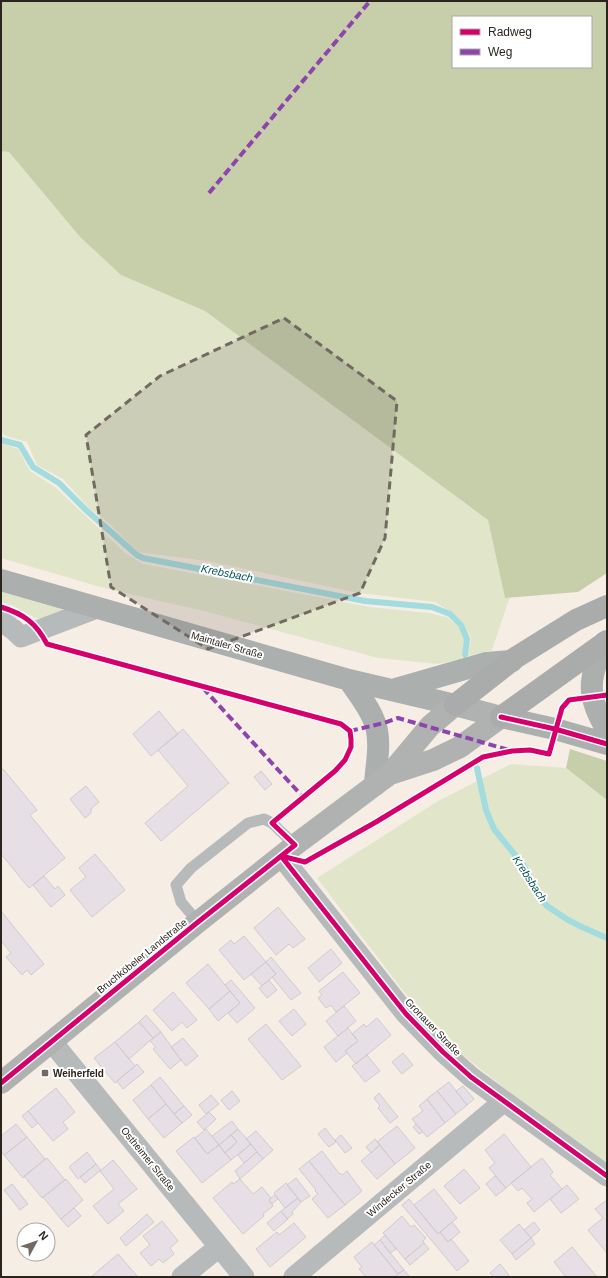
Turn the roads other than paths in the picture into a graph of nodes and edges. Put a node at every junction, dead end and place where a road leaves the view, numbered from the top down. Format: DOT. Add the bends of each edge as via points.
graph roads {
  1 [pos="1,580"];
  2 [pos="607,606"];
  3 [pos="97,608"];
  4 [pos="1,621"];
  5 [pos="606,642"];
  6 [pos="512,661"];
  7 [pos="349,680"];
  8 [pos="390,690"];
  9 [pos="455,705"];
  10 [pos="502,717"];
  11 [pos="607,730"];
  12 [pos="607,744"];
  13 [pos="383,779"];
  14 [pos="288,850"];
  15 [pos="198,922"];
  16 [pos="52,1042"];
  17 [pos="1,1083"];
  18 [pos="504,1101"];
  19 [pos="607,1176"];
  20 [pos="219,1247"];
  21 [pos="182,1277"];
  22 [pos="244,1277"];
  23 [pos="294,1277"];
  1 -- 3 [label="main road, Maintaler Straße"];
  2 -- 6 [label="highway" via="576,620"];
  3 -- 4 [label="street" via="21,638"];
  3 -- 7 [label="main road, Maintaler Straße"];
  5 -- 10 [label="highway"];
  5 -- 11 [label="main road" via="593,674 592,698"];
  6 -- 8 [label="main road" via="486,663"];
  6 -- 9 [label="highway"];
  7 -- 8 [label="main road, Maintaler Straße"];
  7 -- 13 [label="main road" via="376,726"];
  8 -- 9 [label="main road, Maintaler Straße"];
  9 -- 10 [label="main road"];
  9 -- 13 [label="main road, Bruchköbeler Landstraße" via="430,726"];
  10 -- 12 [label="main road"];
  10 -- 13 [label="main road, Bruchköbeler Landstraße" via="460,747"];
  13 -- 14 [label="main road, Bruchköbeler Landstraße"];
  14 -- 15 [label="main road, Bruchköbeler Landstraße"];
  14 -- 15 [label="lane" via="272,823 264,819 248,823 190,868 176,885 181,902"];
  14 -- 18 [label="street, Gronauer Straße" via="406,1014 443,1052"];
  15 -- 16 [label="main road, Bruchköbeler Landstraße"];
  16 -- 17 [label="main road, Bruchköbeler Landstraße"];
  16 -- 20 [label="street, Ostheimer Straße"];
  18 -- 19 [label="street, Gronauer Straße"];
  18 -- 23 [label="street, Windecker Straße"];
  20 -- 21 [label="street"];
  20 -- 22 [label="street, Ostheimer Straße"];
}
